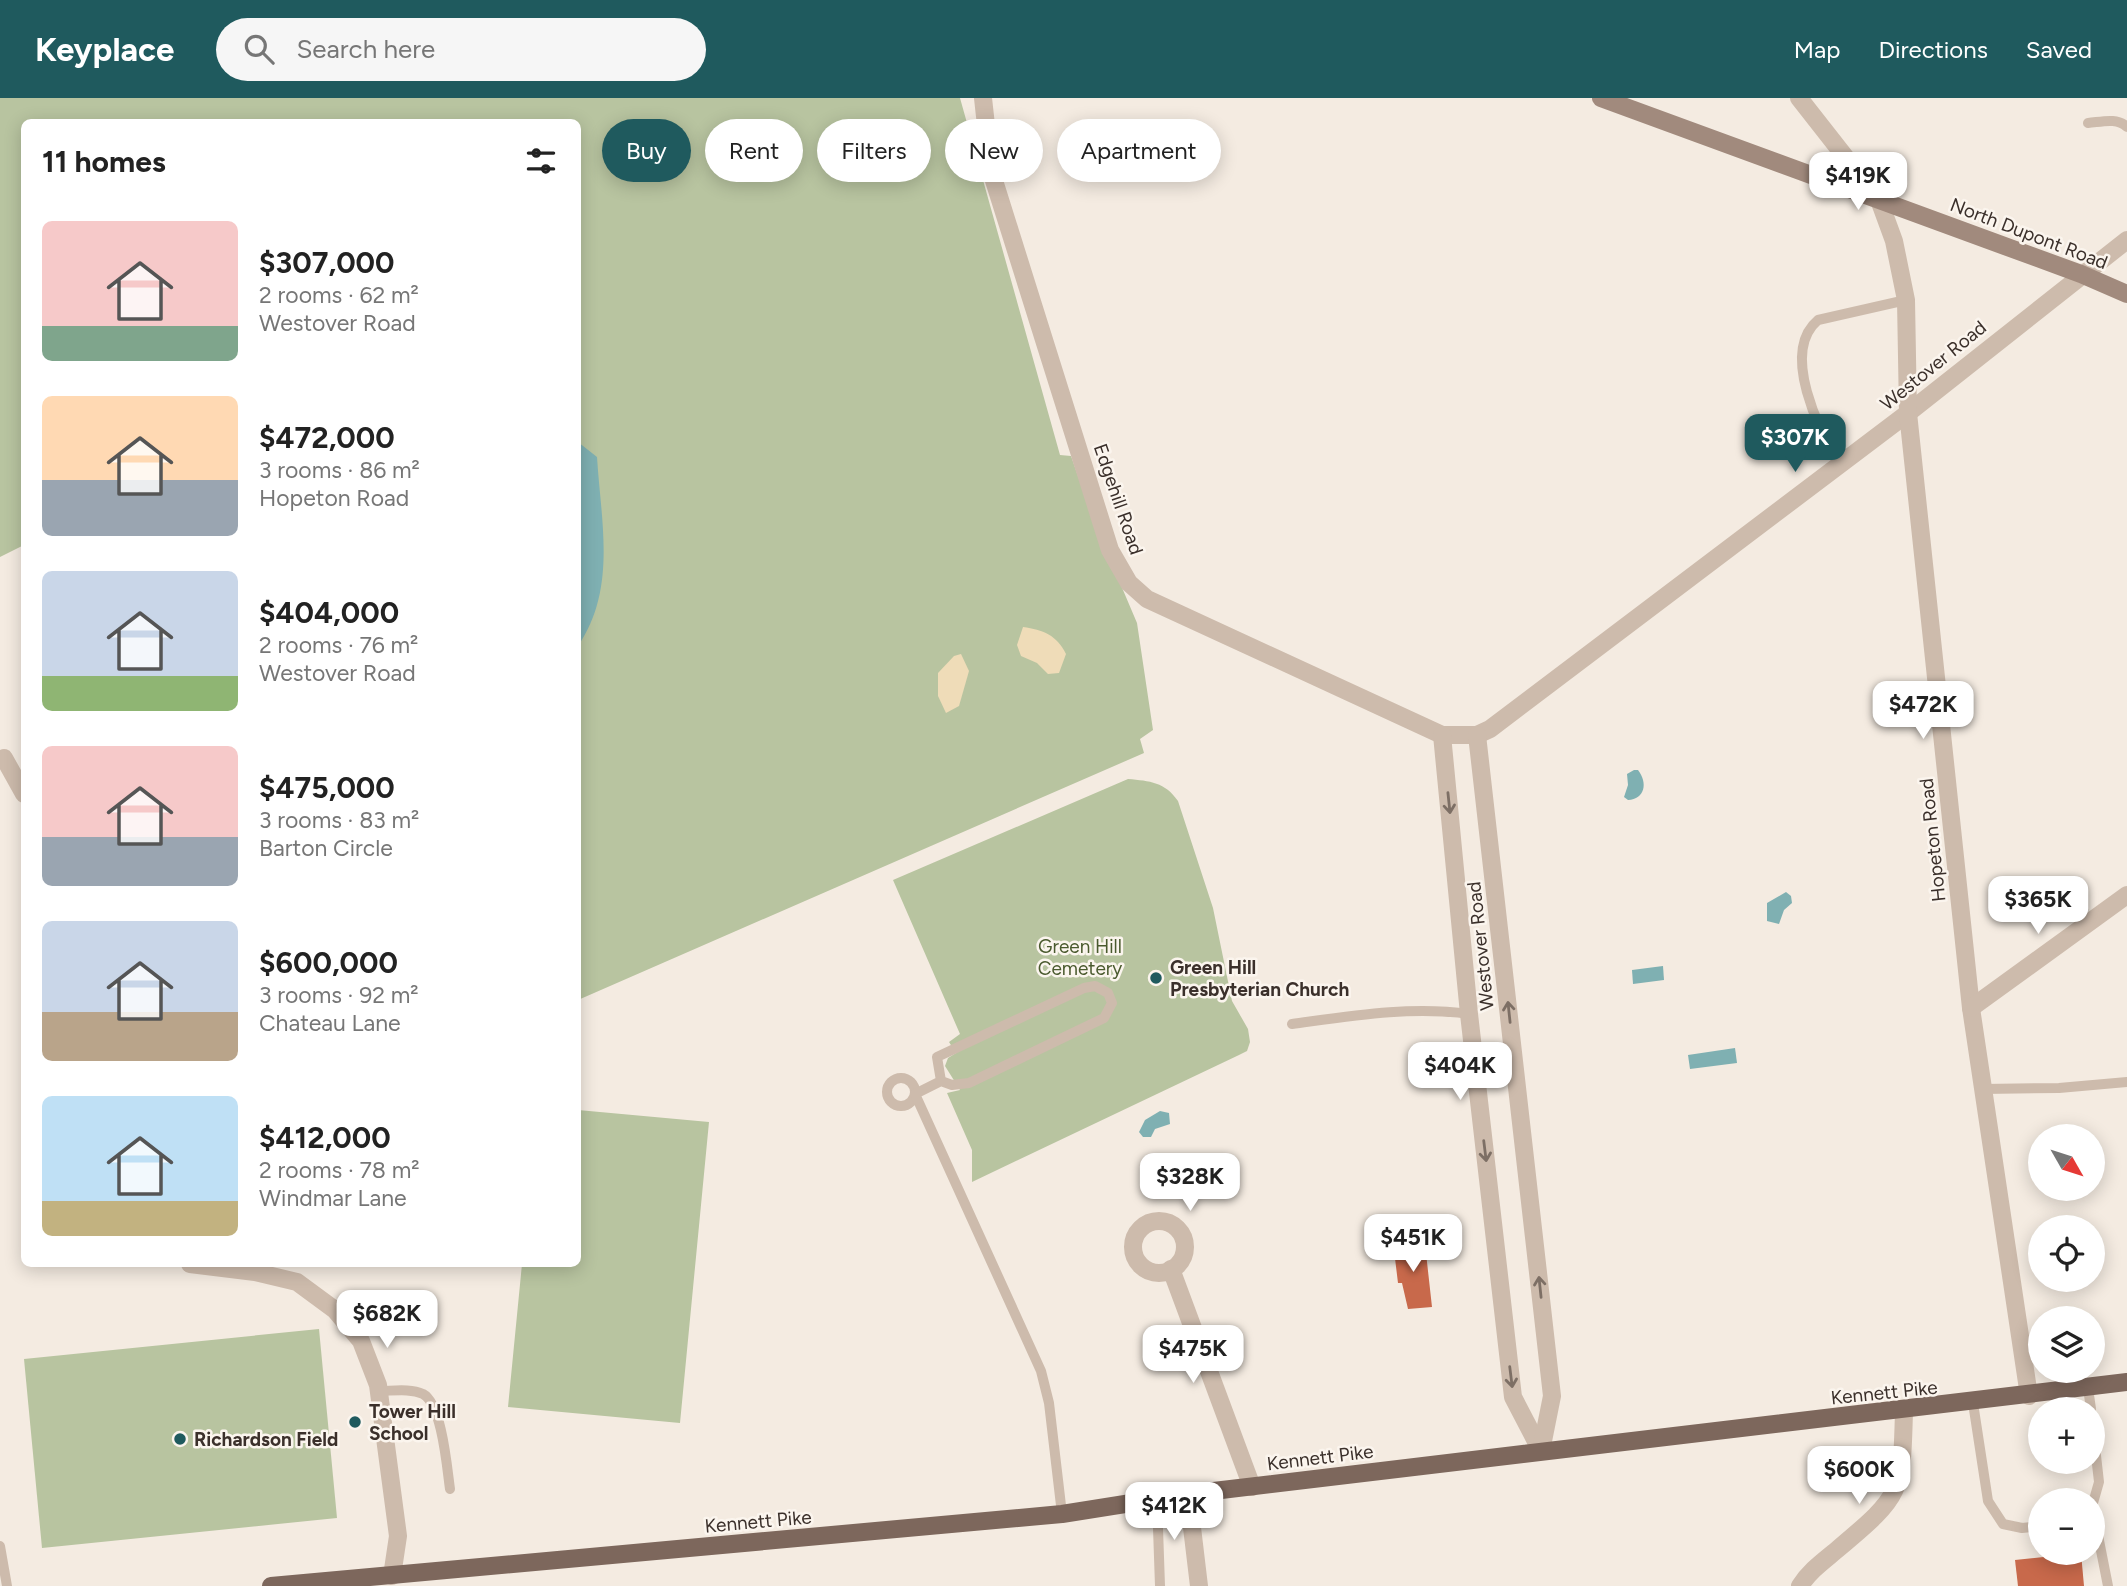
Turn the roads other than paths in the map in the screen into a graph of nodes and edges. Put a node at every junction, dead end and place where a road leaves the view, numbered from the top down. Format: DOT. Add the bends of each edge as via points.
graph roads {
  1 [pos="983,98"];
  2 [pos="1601,98"];
  3 [pos="1799,98"];
  4 [pos="2088,123"];
  5 [pos="2127,127"];
  6 [pos="1879,200"];
  7 [pos="2127,240"];
  8 [pos="2081,274"];
  9 [pos="2127,294"];
  10 [pos="1906,300"];
  11 [pos="1908,414"];
  12 [pos="1840,464"];
  13 [pos="1442,735"];
  14 [pos="1477,735"];
  15 [pos="4,758"];
  16 [pos="21,789"];
  17 [pos="2127,895"];
  18 [pos="1971,1008"];
  19 [pos="1469,1014"];
  20 [pos="1292,1024"];
  21 [pos="941,1081"];
  22 [pos="2127,1082"];
  23 [pos="1983,1089"];
  24 [pos="209,1267"];
  25 [pos="1171,1269"];
  26 [pos="2127,1382"];
  27 [pos="2088,1388"];
  28 [pos="378,1391"];
  29 [pos="2029,1396"];
  30 [pos="2089,1397"];
  31 [pos="1973,1403"];
  32 [pos="1905,1410"];
  33 [pos="1541,1451"];
  34 [pos="1252,1487"];
  35 [pos="450,1489"];
  36 [pos="1188,1494"];
  37 [pos="1157,1499"];
  38 [pos="1062,1514"];
  39 [pos="2028,1527"];
  40 [pos="0,1546"];
  41 [pos="2104,1565"];
  42 [pos="394,1581"];
  43 [pos="7,1586"];
  44 [pos="271,1586"];
  45 [pos="1160,1586"];
  46 [pos="1199,1586"];
  47 [pos="1801,1586"];
  48 [pos="2108,1586"];
  1 -- 13 [label="street, Edgehill Road" via="991,171 1110,550 1129,583 1147,598"];
  2 -- 6 [label="main road, North Dupont Road"];
  3 -- 6 [label="street, Hopeton Road"];
  4 -- 5 [label="lane" via="2122,122"];
  6 -- 8 [label="main road, North Dupont Road"];
  6 -- 10 [label="street, Hopeton Road" via="1894,241"];
  7 -- 8 [label="street, Westover Road"];
  8 -- 9 [label="main road, North Dupont Road"];
  8 -- 11 [label="street, Westover Road"];
  10 -- 11 [label="street, Hopeton Road"];
  10 -- 12 [label="lane" via="1818,320 1803,339 1814,417"];
  11 -- 12 [label="street, Westover Road"];
  11 -- 18 [label="street, Hopeton Road"];
  12 -- 14 [label="street, Westover Road"];
  13 -- 14 [label="street, Edgehill Road"];
  13 -- 19 [label="street, Westover Road, one-way"];
  33 -- 14 [label="street, Westover Road, one-way" via="1552,1396"];
  15 -- 16 [label="street"];
  17 -- 18 [label="street"];
  18 -- 23 [label="street, Hopeton Road"];
  19 -- 20 [label="lane" via="1381,1012"];
  19 -- 33 [label="street, Westover Road, one-way" via="1513,1397"];
  21 -- 21 [label="lane" via="969,1083 1104,1017 1112,1003 1108,993 1095,986 1084,988 937,1057"];
  21 -- 38 [label="lane" via="915,1094 1041,1371"];
  22 -- 23 [label="lane"];
  23 -- 29 [label="street, Hopeton Road"];
  24 -- 28 [label="street" via="286,1279 316,1294 361,1341"];
  25 -- 34 [label="street"];
  26 -- 27 [label="main road, Kennett Pike"];
  27 -- 29 [label="main road, Kennett Pike"];
  27 -- 30 [label="lane"];
  28 -- 35 [label="lane" via="411,1390 432,1403"];
  28 -- 42 [label="street" via="398,1536"];
  29 -- 31 [label="main road, Kennett Pike"];
  31 -- 32 [label="main road, Kennett Pike"];
  31 -- 39 [label="lane" via="1988,1501 2003,1524"];
  32 -- 33 [label="main road, Kennett Pike"];
  32 -- 47 [label="street" via="1902,1470 1893,1496"];
  33 -- 34 [label="main road, Kennett Pike"];
  34 -- 36 [label="main road, Kennett Pike"];
  36 -- 37 [label="main road, Kennett Pike"];
  36 -- 46 [label="street"];
  37 -- 38 [label="main road, Kennett Pike"];
  37 -- 45 [label="lane"];
  38 -- 42 [label="main road, Kennett Pike"];
  40 -- 43 [label="lane"];
  41 -- 48 [label="lane"];
  42 -- 44 [label="main road, Kennett Pike"];
}
